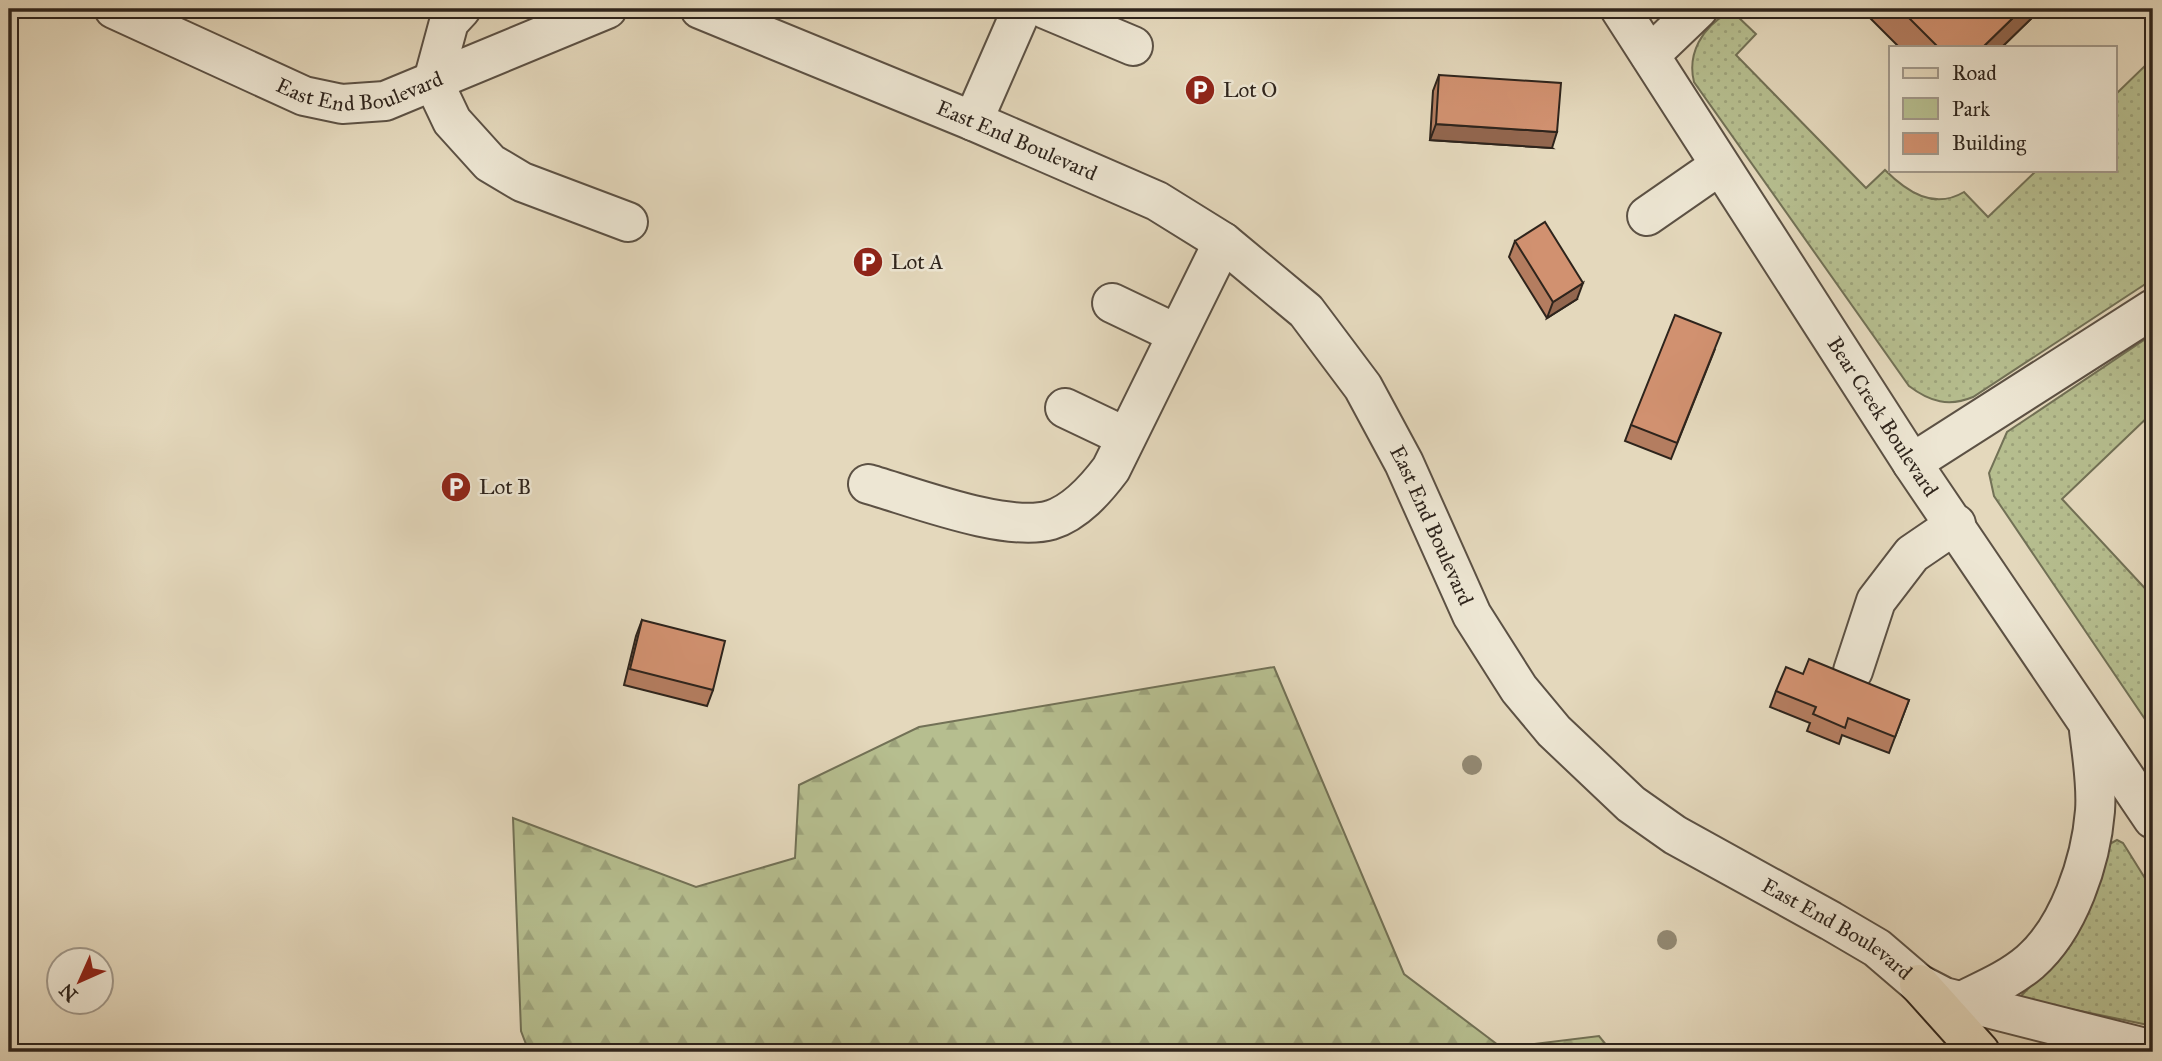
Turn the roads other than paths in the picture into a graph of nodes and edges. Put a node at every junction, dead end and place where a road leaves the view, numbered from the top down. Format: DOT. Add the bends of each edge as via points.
graph roads {
  1 [pos="114,9"];
  2 [pos="461,9"];
  3 [pos="604,9"];
  4 [pos="700,9"];
  5 [pos="1022,9"];
  6 [pos="1045,9"];
  7 [pos="1620,9"];
  8 [pos="1698,9"];
  9 [pos="1133,46"];
  10 [pos="1650,55"];
  11 [pos="433,81"];
  12 [pos="973,121"];
  13 [pos="1719,166"];
  14 [pos="1647,216"];
  15 [pos="628,222"];
  16 [pos="1223,242"];
  17 [pos="1112,303"];
  18 [pos="2153,309"];
  19 [pos="1177,334"];
  20 [pos="1065,408"];
  21 [pos="1126,437"];
  22 [pos="1912,463"];
  23 [pos="868,484"];
  24 [pos="1956,524"];
  25 [pos="1853,671"];
  26 [pos="2089,725"];
  27 [pos="2153,819"];
  28 [pos="1919,984"];
  29 [pos="1960,1002"];
  30 [pos="2153,1050"];
  31 [pos="1980,1052"];
  1 -- 11 [label="street, East End Boulevard" via="304,96 327,102 386,101"];
  2 -- 11 [label="street" via="449,22"];
  3 -- 11 [label="street, East End Boulevard"];
  4 -- 12 [label="street, East End Boulevard"];
  5 -- 12 [label="street"];
  6 -- 9 [label="street"];
  7 -- 10 [label="street, Bear Creek Boulevard"];
  8 -- 10 [label="street"];
  10 -- 13 [label="street, Bear Creek Boulevard"];
  11 -- 15 [label="street" via="452,121 490,163 522,182"];
  12 -- 16 [label="street, East End Boulevard" via="1157,201"];
  13 -- 14 [label="street"];
  13 -- 22 [label="street, Bear Creek Boulevard"];
  16 -- 19 [label="street"];
  16 -- 28 [label="street, East End Boulevard" via="1306,311 1363,387 1404,463 1472,615 1519,690 1553,731 1631,804 1675,835 1865,941"];
  17 -- 19 [label="street"];
  18 -- 22 [label="street"];
  19 -- 21 [label="street"];
  20 -- 21 [label="street"];
  21 -- 23 [label="street" via="1094,491 1051,520 998,520"];
  22 -- 24 [label="street, Bear Creek Boulevard"];
  24 -- 25 [label="street" via="1912,554 1876,601"];
  24 -- 26 [label="street, Bear Creek Boulevard"];
  26 -- 27 [label="street, Bear Creek Boulevard"];
  26 -- 29 [label="street" via="2095,811 2066,911 2053,936 2031,960 2007,979"];
  28 -- 29 [label="street, East End Boulevard"];
  28 -- 31 [label="main road"];
  29 -- 30 [label="street, East End Boulevard"];
}
